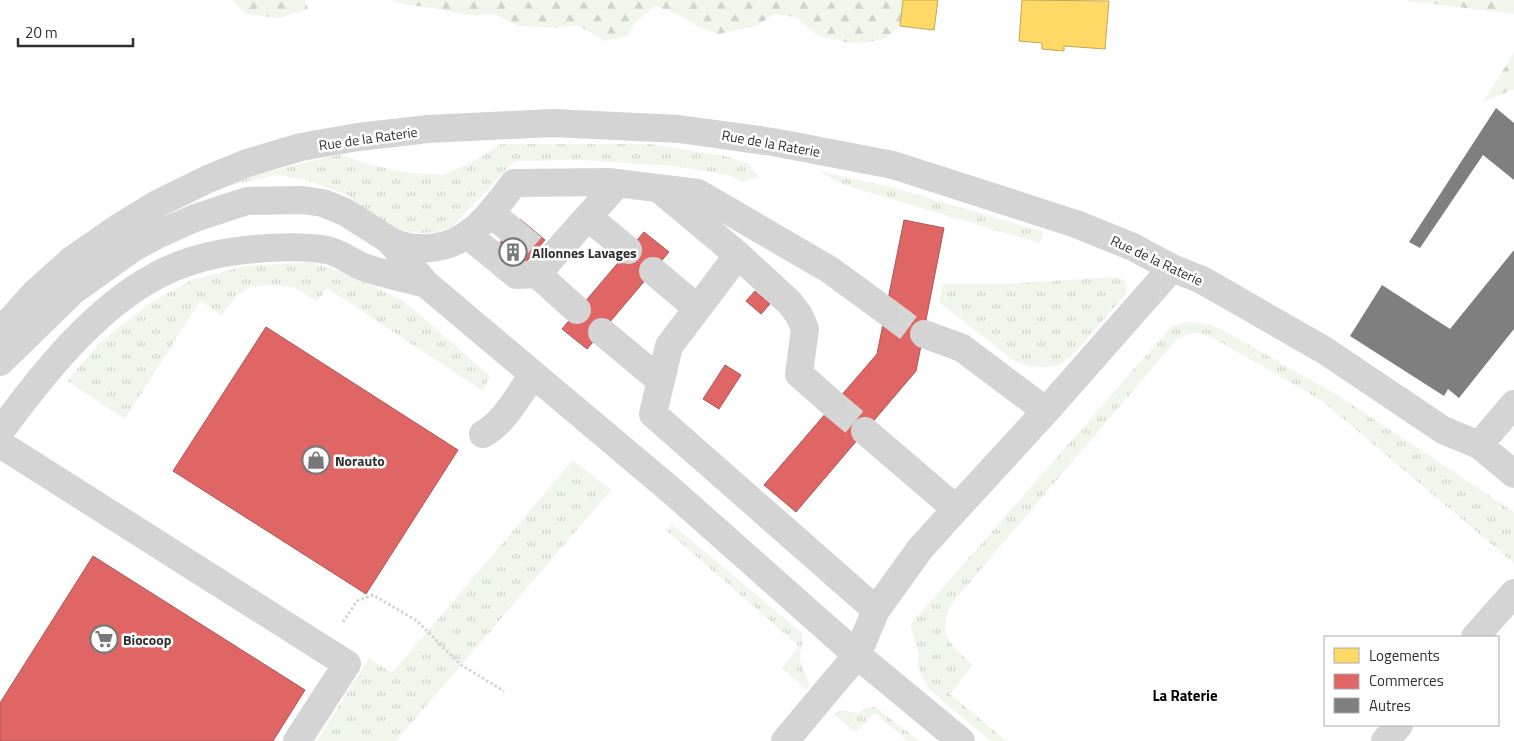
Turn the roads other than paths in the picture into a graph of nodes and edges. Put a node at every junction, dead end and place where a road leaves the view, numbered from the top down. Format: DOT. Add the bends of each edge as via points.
graph roads {
  1 [pos="618,183"];
  2 [pos="658,188"];
  3 [pos="588,216"];
  4 [pos="467,235"];
  5 [pos="389,240"];
  6 [pos="628,250"];
  7 [pos="490,253"];
  8 [pos="738,255"];
  9 [pos="1172,268"];
  10 [pos="653,272"];
  11 [pos="426,284"];
  12 [pos="697,308"];
  13 [pos="577,310"];
  14 [pos="886,311"];
  15 [pos="36,326"];
  16 [pos="0,332"];
  17 [pos="602,332"];
  18 [pos="924,334"];
  19 [pos="0,362"];
  20 [pos="534,375"];
  21 [pos="661,382"];
  22 [pos="27,395"];
  23 [pos="0,398"];
  24 [pos="833,404"];
  25 [pos="1514,404"];
  26 [pos="1046,410"];
  27 [pos="865,431"];
  28 [pos="0,432"];
  29 [pos="483,434"];
  30 [pos="0,444"];
  31 [pos="1479,445"];
  32 [pos="1514,474"];
  33 [pos="956,509"];
  34 [pos="1514,593"];
  35 [pos="876,610"];
  36 [pos="1476,636"];
  37 [pos="857,655"];
  38 [pos="1398,726"];
  39 [pos="296,741"];
  40 [pos="785,741"];
  41 [pos="961,741"];
  42 [pos="1385,741"];
  1 -- 2 [label="street"];
  1 -- 3 [label="street"];
  1 -- 4 [label="street" via="514,183 501,222"];
  2 -- 8 [label="street"];
  2 -- 14 [label="street" via="698,193 830,270"];
  3 -- 6 [label="street"];
  3 -- 13 [label="street" via="530,266"];
  4 -- 5 [label="street" via="444,247 423,249 402,247"];
  4 -- 7 [label="street"];
  5 -- 11 [label="street"];
  5 -- 15 [label="street" via="345,212 322,203 247,201 194,218 133,248 74,290"];
  8 -- 12 [label="street"];
  8 -- 24 [label="street" via="799,315 805,330 799,374"];
  9 -- 16 [label="street, Rue de la Raterie" via="1133,247 1076,224 998,198 893,165 773,142 679,128 553,123 428,129 302,147 247,163 208,179 157,204 73,259 34,294"];
  9 -- 26 [label="street"];
  9 -- 31 [label="street, Rue de la Raterie" via="1202,280 1265,315 1444,430"];
  10 -- 12 [label="street"];
  11 -- 20 [label="street"];
  11 -- 22 [label="street" via="362,266 328,250 277,247 230,251 183,264 153,277 116,303 79,336"];
  12 -- 21 [label="street" via="669,346"];
  15 -- 19 [label="street"];
  15 -- 22 [label="street" via="19,352 15,366 15,380"];
  17 -- 21 [label="street"];
  18 -- 26 [label="street" via="962,348"];
  20 -- 29 [label="street" via="501,420"];
  20 -- 37 [label="street"];
  21 -- 35 [label="street" via="653,414"];
  22 -- 23 [label="street" via="20,392"];
  22 -- 28 [label="street"];
  25 -- 31 [label="street"];
  26 -- 33 [label="street"];
  27 -- 33 [label="street"];
  30 -- 39 [label="street" via="347,664"];
  31 -- 32 [label="street, Rue de la Raterie"];
  33 -- 35 [label="street" via="920,549"];
  34 -- 36 [label="street"];
  35 -- 37 [label="street"];
  37 -- 40 [label="street"];
  37 -- 41 [label="street"];
  38 -- 42 [label="street"];
}
